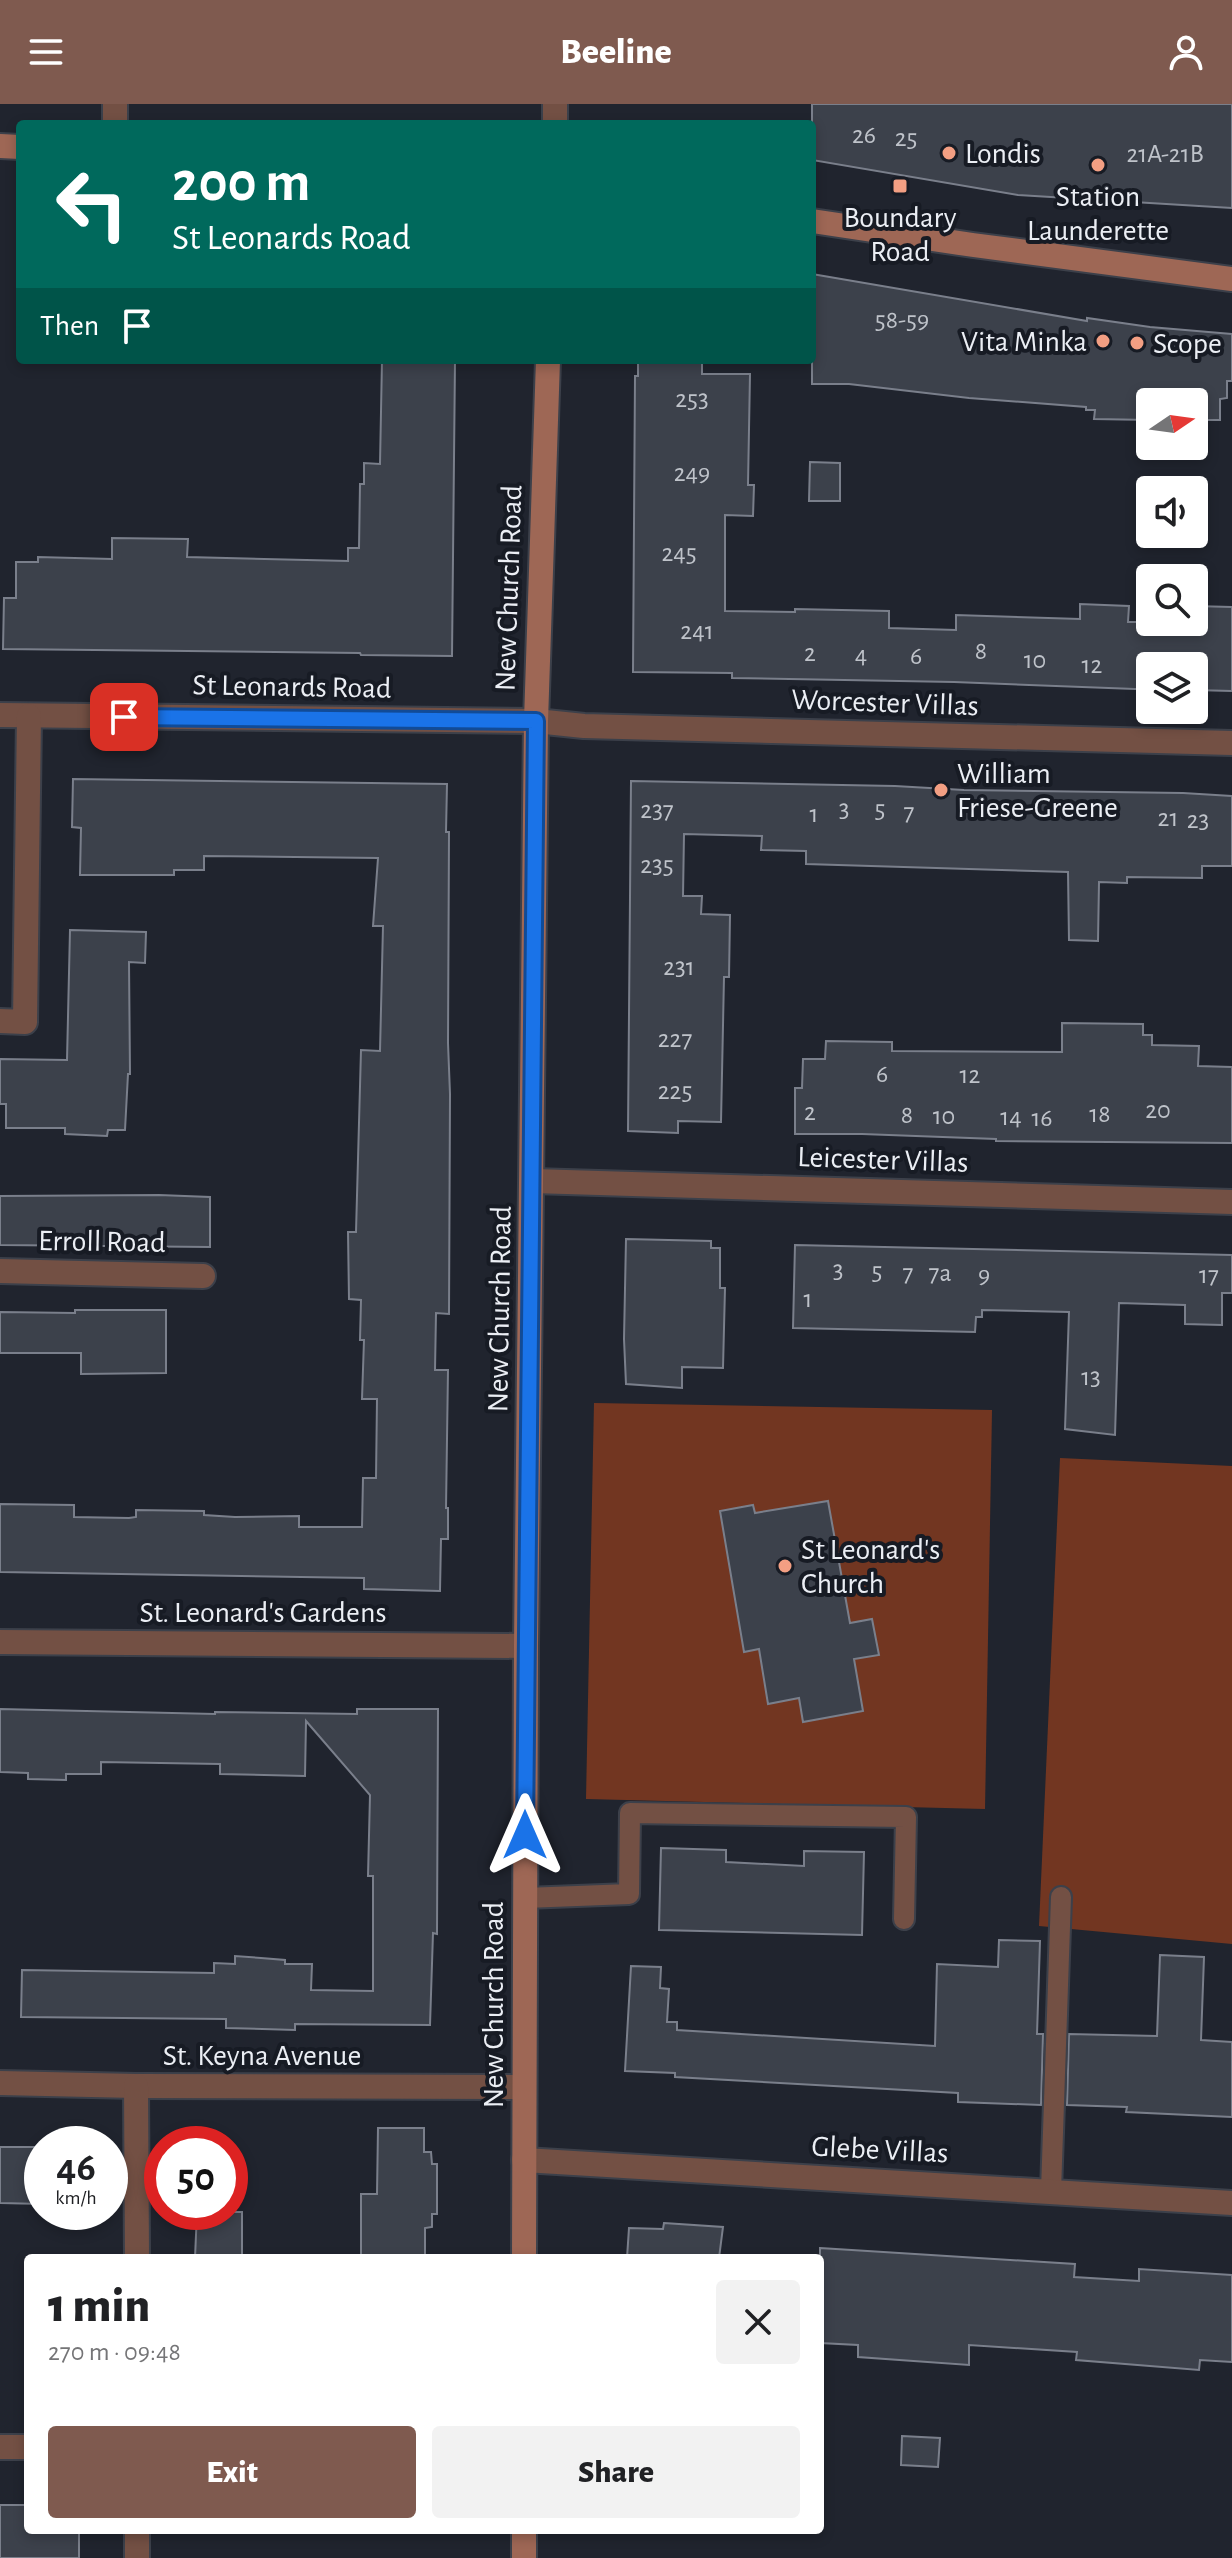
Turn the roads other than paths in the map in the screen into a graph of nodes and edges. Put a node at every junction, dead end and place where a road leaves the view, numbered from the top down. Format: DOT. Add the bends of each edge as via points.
graph roads {
  1 [pos="816,222"];
  2 [pos="1232,279"];
  3 [pos="548,364"];
  4 [pos="0,715"];
  5 [pos="29,716"];
  6 [pos="536,721"];
  7 [pos="1232,743"];
  8 [pos="0,1021"];
  9 [pos="533,1181"];
  10 [pos="1232,1202"];
  11 [pos="0,1271"];
  12 [pos="203,1276"];
  13 [pos="0,1642"];
  14 [pos="526,1646"];
  15 [pos="1061,1897"];
  16 [pos="525,1898"];
  17 [pos="904,1919"];
  18 [pos="0,2083"];
  19 [pos="136,2086"];
  20 [pos="524,2087"];
  21 [pos="524,2160"];
  22 [pos="1051,2191"];
  23 [pos="1232,2203"];
  24 [pos="137,2254"];
  25 [pos="524,2254"];
  26 [pos="0,2447"];
  27 [pos="24,2447"];
  28 [pos="137,2534"];
  29 [pos="524,2534"];
  30 [pos="137,2558"];
  31 [pos="524,2558"];
  1 -- 2 [label="main road"];
  3 -- 6 [label="main road, New Church Road"];
  4 -- 5 [label="street, St Leonards Road"];
  5 -- 6 [label="street, St Leonards Road"];
  5 -- 8 [label="street" via="25,1022"];
  6 -- 7 [label="street, Worcester Villas"];
  6 -- 9 [label="main road, New Church Road"];
  9 -- 10 [label="street, Leicester Villas"];
  9 -- 14 [label="main road, New Church Road"];
  11 -- 12 [label="street, Erroll Road"];
  13 -- 14 [label="street, St. Leonard's Gardens"];
  14 -- 16 [label="main road, New Church Road"];
  15 -- 22 [label="lane"];
  16 -- 17 [label="lane" via="629,1894 630,1813 906,1817"];
  16 -- 20 [label="main road, New Church Road"];
  18 -- 19 [label="street, St. Keyna Avenue"];
  19 -- 20 [label="street, St. Keyna Avenue"];
  19 -- 24 [label="street"];
  20 -- 21 [label="main road, New Church Road"];
  21 -- 22 [label="street, Glebe Villas"];
  21 -- 25 [label="main road, New Church Road"];
  22 -- 23 [label="street, Glebe Villas"];
  26 -- 27 [label="street"];
  28 -- 30 [label="street"];
  29 -- 31 [label="main road"];
}
